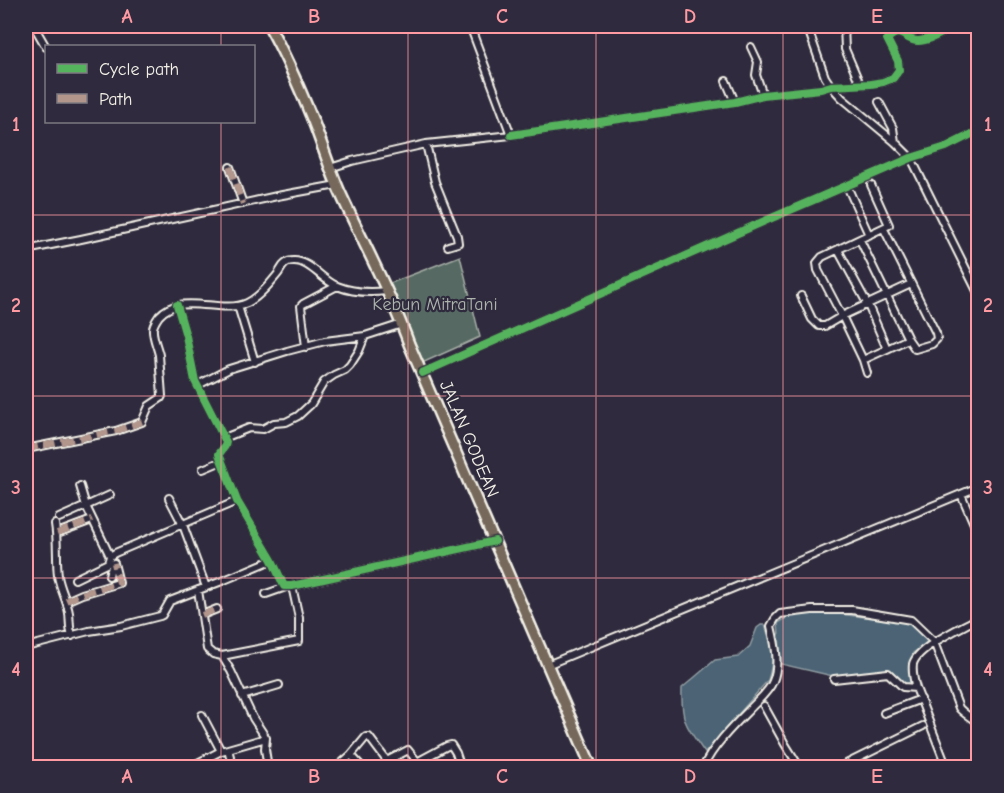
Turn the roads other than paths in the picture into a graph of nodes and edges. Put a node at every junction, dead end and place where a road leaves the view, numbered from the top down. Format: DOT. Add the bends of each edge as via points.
graph roads {
  1 [pos="34,26"];
  2 [pos="269,26"];
  3 [pos="470,26"];
  4 [pos="808,26"];
  5 [pos="844,26"];
  6 [pos="886,26"];
  7 [pos="951,27"];
  8 [pos="892,35"];
  9 [pos="45,45"];
  10 [pos="752,47"];
  11 [pos="726,81"];
  12 [pos="860,84"];
  13 [pos="831,86"];
  14 [pos="764,95"];
  15 [pos="735,102"];
  16 [pos="879,102"];
  17 [pos="978,131"];
  18 [pos="511,135"];
  19 [pos="895,142"];
  20 [pos="426,144"];
  21 [pos="911,158"];
  22 [pos="230,167"];
  23 [pos="330,168"];
  24 [pos="337,185"];
  25 [pos="871,185"];
  26 [pos="847,186"];
  27 [pos="243,204"];
  28 [pos="884,229"];
  29 [pos="869,235"];
  30 [pos="860,240"];
  31 [pos="448,246"];
  32 [pos="26,250"];
  33 [pos="838,250"];
  34 [pos="911,284"];
  35 [pos="337,286"];
  36 [pos="386,291"];
  37 [pos="978,293"];
  38 [pos="887,295"];
  39 [pos="801,296"];
  40 [pos="177,305"];
  41 [pos="868,305"];
  42 [pos="238,306"];
  43 [pos="842,316"];
  44 [pos="402,324"];
  45 [pos="365,336"];
  46 [pos="908,339"];
  47 [pos="306,347"];
  48 [pos="887,349"];
  49 [pos="863,360"];
  50 [pos="255,362"];
  51 [pos="422,373"];
  52 [pos="867,373"];
  53 [pos="198,385"];
  54 [pos="224,438"];
  55 [pos="26,450"];
  56 [pos="222,461"];
  57 [pos="203,469"];
  58 [pos="80,486"];
  59 [pos="978,487"];
  60 [pos="961,494"];
  61 [pos="110,495"];
  62 [pos="170,498"];
  63 [pos="237,501"];
  64 [pos="86,506"];
  65 [pos="59,518"];
  66 [pos="92,520"];
  67 [pos="55,524"];
  68 [pos="183,525"];
  69 [pos="57,533"];
  70 [pos="978,533"];
  71 [pos="495,542"];
  72 [pos="111,555"];
  73 [pos="272,560"];
  74 [pos="114,563"];
  75 [pos="109,576"];
  76 [pos="75,579"];
  77 [pos="289,586"];
  78 [pos="206,587"];
  79 [pos="198,590"];
  80 [pos="266,594"];
  81 [pos="66,601"];
  82 [pos="217,609"];
  83 [pos="202,615"];
  84 [pos="978,618"];
  85 [pos="72,636"];
  86 [pos="934,642"];
  87 [pos="26,647"];
  88 [pos="222,656"];
  89 [pos="547,664"];
  90 [pos="834,679"];
  91 [pos="279,685"];
  92 [pos="916,688"];
  93 [pos="242,696"];
  94 [pos="921,699"];
  95 [pos="764,706"];
  96 [pos="884,713"];
  97 [pos="202,715"];
  98 [pos="978,724"];
  99 [pos="923,726"];
  100 [pos="266,738"];
  101 [pos="225,750"];
  102 [pos="351,755"];
  103 [pos="385,759"];
  104 [pos="853,765"];
  105 [pos="188,768"];
  106 [pos="233,768"];
  107 [pos="268,768"];
  108 [pos="336,768"];
  109 [pos="363,768"];
  110 [pos="383,768"];
  111 [pos="461,768"];
  112 [pos="592,768"];
  113 [pos="703,768"];
  114 [pos="800,768"];
  115 [pos="838,768"];
  116 [pos="946,768"];
  1 -- 9 [label="street"];
  2 -- 23 [label="main road, JALAN GODEAN" via="300,90"];
  3 -- 18 [label="street"];
  4 -- 13 [label="street"];
  5 -- 12 [label="street" via="844,49"];
  6 -- 8 [label="street"];
  7 -- 8 [label="street" via="923,41 900,33"];
  8 -- 12 [label="street" via="887,39 899,70 883,82"];
  10 -- 14 [label="street"];
  11 -- 15 [label="street"];
  12 -- 13 [label="street"];
  13 -- 14 [label="street"];
  13 -- 19 [label="street"];
  14 -- 15 [label="street"];
  15 -- 18 [label="street"];
  16 -- 19 [label="street" via="893,128"];
  17 -- 21 [label="street"];
  18 -- 20 [label="street"];
  19 -- 21 [label="street"];
  20 -- 23 [label="street"];
  20 -- 31 [label="street" via="435,182 457,236 458,243"];
  21 -- 26 [label="street"];
  21 -- 37 [label="street"];
  22 -- 27 [label="street"];
  23 -- 24 [label="main road, JALAN GODEAN"];
  24 -- 27 [label="street"];
  24 -- 36 [label="main road, JALAN GODEAN"];
  25 -- 28 [label="street" via="889,225"];
  26 -- 29 [label="street"];
  26 -- 51 [label="street"];
  27 -- 32 [label="street"];
  28 -- 29 [label="street"];
  28 -- 34 [label="street"];
  29 -- 30 [label="street"];
  30 -- 33 [label="street"];
  30 -- 38 [label="street"];
  33 -- 41 [label="street"];
  33 -- 43 [label="street" via="817,263"];
  34 -- 38 [label="street"];
  34 -- 46 [label="street" via="937,339 915,349"];
  35 -- 36 [label="street" via="369,293"];
  35 -- 42 [label="street" via="305,264 290,262 257,297"];
  35 -- 47 [label="street" via="301,306"];
  36 -- 44 [label="main road, JALAN GODEAN"];
  38 -- 41 [label="street"];
  38 -- 46 [label="street"];
  39 -- 43 [label="street" via="819,326"];
  40 -- 42 [label="street"];
  40 -- 53 [label="street"];
  40 -- 55 [label="street" via="165,311 153,326 162,396 149,406 142,422"];
  41 -- 43 [label="street"];
  41 -- 48 [label="street"];
  42 -- 50 [label="street"];
  43 -- 49 [label="street"];
  44 -- 45 [label="street"];
  44 -- 51 [label="main road, JALAN GODEAN"];
  45 -- 47 [label="street"];
  45 -- 54 [label="street" via="350,365 324,382 311,404 298,416"];
  46 -- 48 [label="street"];
  47 -- 50 [label="street"];
  48 -- 49 [label="street"];
  49 -- 52 [label="street"];
  50 -- 53 [label="street" via="229,369"];
  51 -- 71 [label="main road, JALAN GODEAN"];
  53 -- 54 [label="street"];
  54 -- 56 [label="street" via="226,444 219,453"];
  56 -- 57 [label="street"];
  56 -- 63 [label="street"];
  58 -- 64 [label="street"];
  59 -- 60 [label="street"];
  60 -- 70 [label="street"];
  60 -- 89 [label="street"];
  61 -- 64 [label="street"];
  62 -- 68 [label="street"];
  63 -- 68 [label="street"];
  63 -- 73 [label="street"];
  64 -- 65 [label="street"];
  64 -- 66 [label="street"];
  66 -- 69 [label="street"];
  66 -- 72 [label="street"];
  67 -- 69 [label="street"];
  68 -- 72 [label="street"];
  68 -- 78 [label="street"];
  69 -- 81 [label="street" via="58,572"];
  71 -- 77 [label="street"];
  71 -- 89 [label="main road, JALAN GODEAN"];
  72 -- 74 [label="street"];
  72 -- 76 [label="street" via="108,563"];
  73 -- 77 [label="street" via="283,584"];
  73 -- 78 [label="street"];
  74 -- 75 [label="street"];
  74 -- 81 [label="street" via="119,583"];
  77 -- 80 [label="street"];
  77 -- 88 [label="street" via="299,618 299,641"];
  78 -- 79 [label="street"];
  79 -- 83 [label="street"];
  79 -- 85 [label="street" via="170,601 162,615"];
  81 -- 85 [label="street"];
  82 -- 83 [label="street"];
  83 -- 88 [label="street" via="207,649"];
  84 -- 86 [label="street"];
  85 -- 87 [label="street"];
  86 -- 92 [label="street" via="916,657"];
  86 -- 98 [label="street" via="959,708"];
  86 -- 113 [label="street" via="911,620 852,610 780,614 771,626 776,644 773,683 735,724"];
  88 -- 93 [label="street"];
  89 -- 112 [label="main road, JALAN GODEAN"];
  90 -- 92 [label="street" via="888,674 903,687"];
  91 -- 93 [label="street"];
  92 -- 94 [label="street"];
  93 -- 100 [label="street"];
  94 -- 96 [label="street"];
  94 -- 116 [label="street"];
  95 -- 114 [label="street"];
  97 -- 101 [label="street"];
  99 -- 104 [label="street"];
  100 -- 101 [label="street"];
  100 -- 107 [label="street"];
  101 -- 105 [label="street"];
  101 -- 106 [label="street"];
  102 -- 103 [label="street" via="369,737"];
  102 -- 108 [label="street"];
  102 -- 109 [label="street"];
  103 -- 110 [label="street"];
  103 -- 111 [label="street" via="408,750 419,761 451,745"];
  104 -- 115 [label="street"];
}
